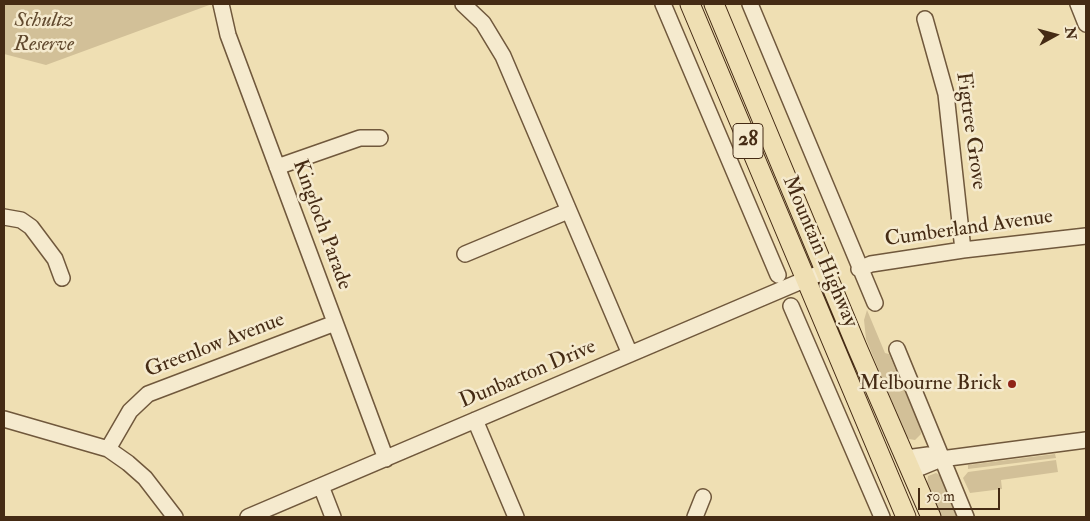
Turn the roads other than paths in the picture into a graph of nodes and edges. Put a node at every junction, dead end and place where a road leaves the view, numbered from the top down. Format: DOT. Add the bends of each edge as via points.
graph roads {
  1 [pos="221,4"];
  2 [pos="463,4"];
  3 [pos="663,4"];
  4 [pos="690,4"];
  5 [pos="714,4"];
  6 [pos="750,4"];
  7 [pos="1078,4"];
  8 [pos="925,19"];
  9 [pos="1086,24"];
  10 [pos="765,123"];
  11 [pos="380,138"];
  12 [pos="754,154"];
  13 [pos="277,168"];
  14 [pos="747,200"];
  15 [pos="568,211"];
  16 [pos="778,213"];
  17 [pos="4,217"];
  18 [pos="1086,236"];
  19 [pos="963,250"];
  20 [pos="465,254"];
  21 [pos="859,268"];
  22 [pos="825,271"];
  23 [pos="778,275"];
  24 [pos="62,278"];
  25 [pos="806,279"];
  26 [pos="875,303"];
  27 [pos="791,306"];
  28 [pos="334,323"];
  29 [pos="897,349"];
  30 [pos="630,354"];
  31 [pos="4,419"];
  32 [pos="475,420"];
  33 [pos="1086,440"];
  34 [pos="108,449"];
  35 [pos="386,459"];
  36 [pos="941,459"];
  37 [pos="909,464"];
  38 [pos="888,473"];
  39 [pos="321,486"];
  40 [pos="703,498"];
  41 [pos="175,517"];
  42 [pos="248,517"];
  43 [pos="333,517"];
  44 [pos="516,517"];
  45 [pos="695,517"];
  46 [pos="882,517"];
  47 [pos="906,517"];
  48 [pos="931,517"];
  49 [pos="966,517"];
  1 -- 13 [label="street, Kingloch Parade" via="228,35"];
  2 -- 15 [label="street" via="483,23 499,46"];
  3 -- 14 [label="street"];
  4 -- 12 [label="main road, Mountain Highway / 28"];
  5 -- 10 [label="main road, Mountain Highway / 28"];
  6 -- 21 [label="street"];
  7 -- 9 [label="street"];
  8 -- 19 [label="street, Figtree Grove" via="946,94"];
  10 -- 12 [label="main road" via="757,126 754,132"];
  10 -- 22 [label="main road, Mountain Highway / 28"];
  11 -- 13 [label="street" via="360,138"];
  12 -- 16 [label="main road, Mountain Highway / 28"];
  13 -- 28 [label="street, Kingloch Parade"];
  14 -- 16 [label="street"];
  14 -- 23 [label="street"];
  15 -- 20 [label="street"];
  15 -- 30 [label="street"];
  16 -- 25 [label="main road, Mountain Highway / 28"];
  17 -- 24 [label="street" via="21,220 31,227 55,259"];
  18 -- 19 [label="street, Cumberland Avenue"];
  19 -- 21 [label="street, Cumberland Avenue"];
  21 -- 26 [label="street"];
  22 -- 25 [label="street, Dunbarton Drive"];
  22 -- 37 [label="main road, Mountain Highway / 28"];
  25 -- 30 [label="street, Dunbarton Drive"];
  25 -- 38 [label="main road, Mountain Highway / 28"];
  27 -- 46 [label="street"];
  28 -- 34 [label="street, Greenlow Avenue" via="148,394 130,411"];
  28 -- 35 [label="street, Kingloch Parade"];
  29 -- 36 [label="street"];
  30 -- 32 [label="street, Dunbarton Drive"];
  31 -- 34 [label="street"];
  32 -- 35 [label="street, Dunbarton Drive"];
  32 -- 44 [label="street"];
  33 -- 36 [label="street"];
  34 -- 41 [label="street" via="145,478"];
  35 -- 39 [label="street, Dunbarton Drive"];
  36 -- 37 [label="street" via="928,455"];
  36 -- 49 [label="street"];
  37 -- 38 [label="main road"];
  37 -- 48 [label="main road, Mountain Highway / 28"];
  38 -- 47 [label="main road, Mountain Highway / 28"];
  39 -- 42 [label="street, Dunbarton Drive"];
  39 -- 43 [label="street"];
  40 -- 45 [label="street"];
}
